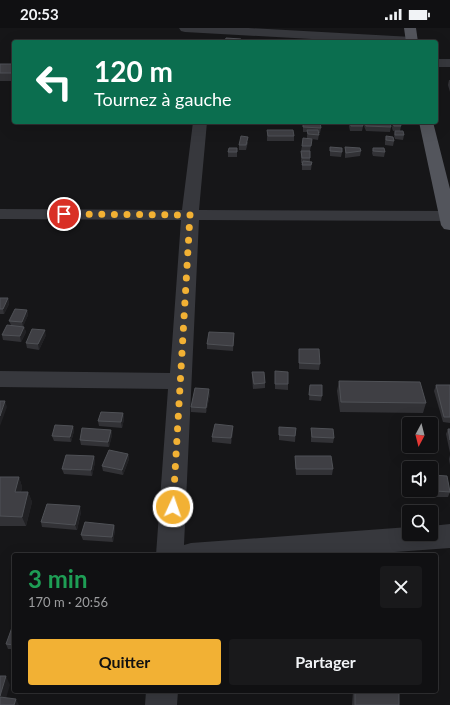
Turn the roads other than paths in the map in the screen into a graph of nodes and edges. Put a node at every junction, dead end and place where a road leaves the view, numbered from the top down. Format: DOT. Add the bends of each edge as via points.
graph roads {
  1 [pos="185,28"];
  2 [pos="410,28"];
  3 [pos="191,40"];
  4 [pos="380,40"];
  5 [pos="412,40"];
  6 [pos="438,63"];
  7 [pos="450,63"];
  8 [pos="200,124"];
  9 [pos="426,124"];
  10 [pos="0,214"];
  11 [pos="190,215"];
  12 [pos="449,219"];
  13 [pos="0,379"];
  14 [pos="180,381"];
  15 [pos="450,536"];
  16 [pos="170,553"];
  17 [pos="218,553"];
  18 [pos="162,693"];
  19 [pos="161,705"];
  1 -- 3 [label="street"];
  1 -- 4 [label="street"];
  2 -- 5 [label="main road"];
  6 -- 7 [label="street"];
  8 -- 11 [label="street"];
  9 -- 12 [label="main road"];
  10 -- 11 [label="street"];
  11 -- 12 [label="street"];
  11 -- 14 [label="street"];
  13 -- 14 [label="street"];
  14 -- 16 [label="street"];
  15 -- 17 [label="street"];
  18 -- 19 [label="street"];
}
